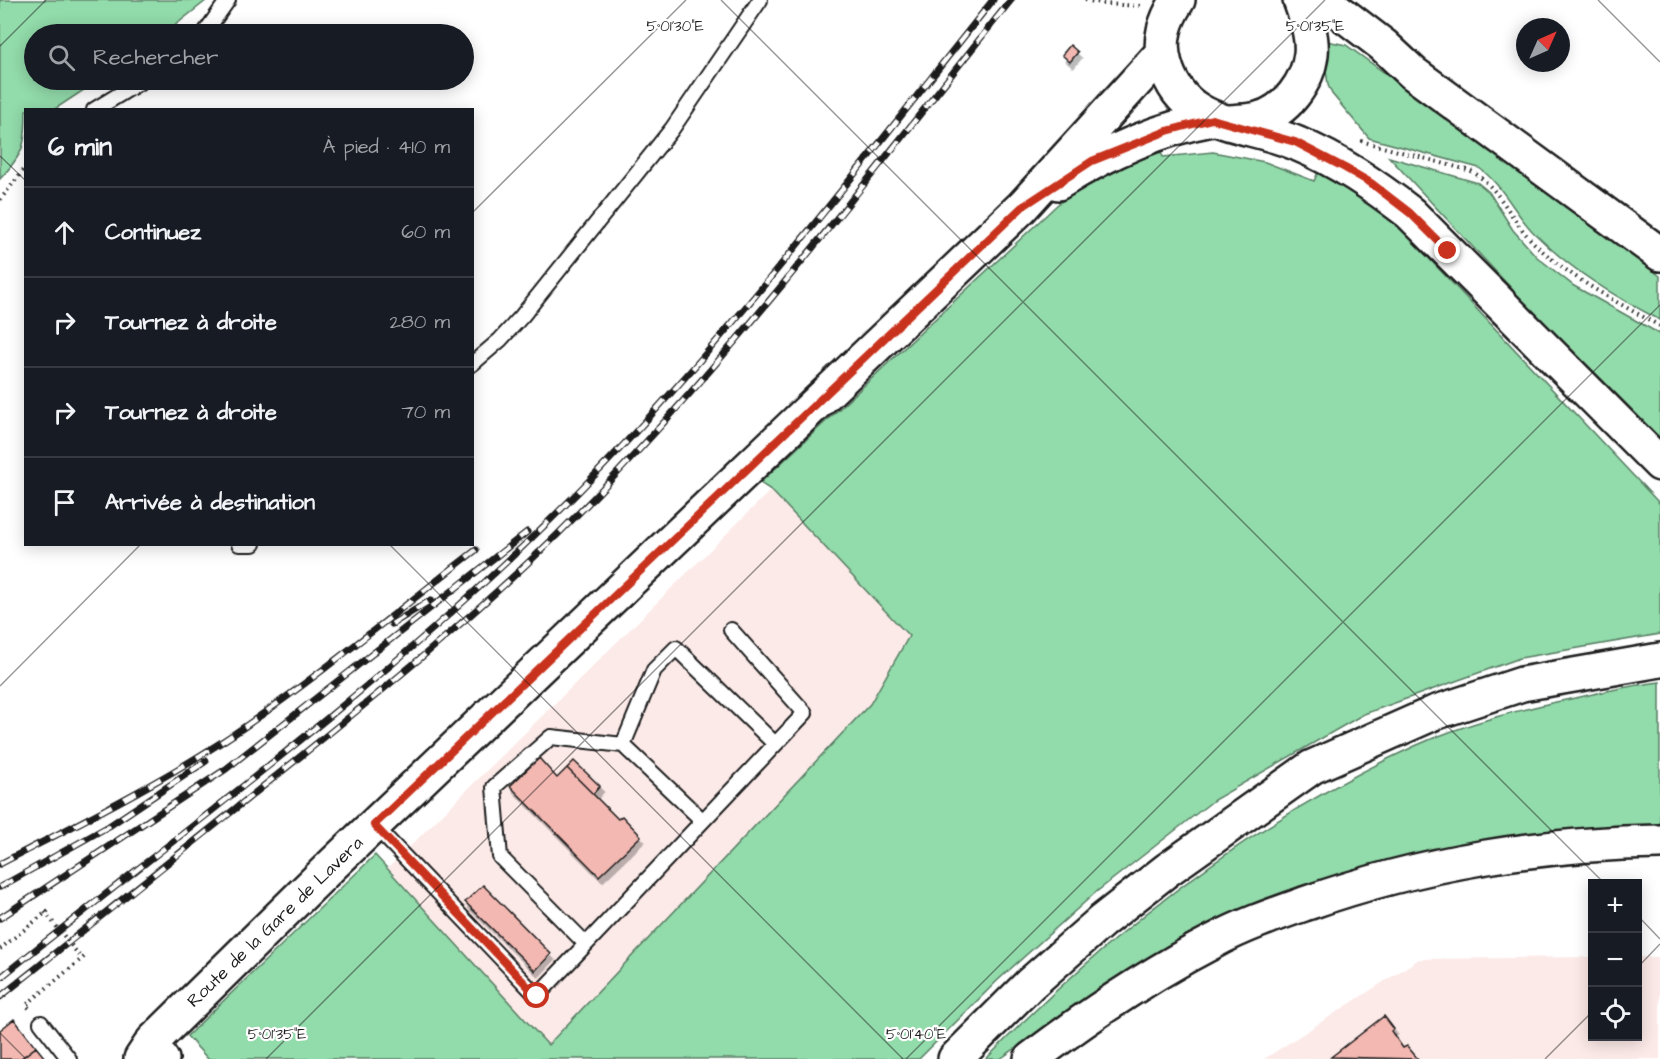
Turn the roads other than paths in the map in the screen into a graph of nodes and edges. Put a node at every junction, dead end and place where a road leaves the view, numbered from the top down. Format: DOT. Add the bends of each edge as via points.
graph roads {
  1 [pos="228,0"];
  2 [pos="760,0"];
  3 [pos="1300,0"];
  4 [pos="1324,0"];
  5 [pos="1163,19"];
  6 [pos="211,24"];
  7 [pos="1413,73"];
  8 [pos="126,90"];
  9 [pos="97,108"];
  10 [pos="1220,121"];
  11 [pos="1022,207"];
  12 [pos="1660,254"];
  13 [pos="474,362"];
  14 [pos="1660,464"];
  15 [pos="731,630"];
  16 [pos="1660,660"];
  17 [pos="775,744"];
  18 [pos="623,745"];
  19 [pos="702,820"];
  20 [pos="374,825"];
  21 [pos="1660,842"];
  22 [pos="585,943"];
  23 [pos="41,1023"];
  24 [pos="146,1054"];
  25 [pos="69,1059"];
  26 [pos="955,1059"];
  27 [pos="1031,1059"];
  1 -- 6 [label="lane"];
  2 -- 13 [label="lane" via="672,129 522,316"];
  3 -- 7 [label="street" via="1378,54"];
  3 -- 10 [label="street, Route de la Gare de Lavera" via="1311,53 1304,80 1286,104 1260,119"];
  4 -- 7 [label="street"];
  5 -- 10 [label="street" via="1170,82 1189,106"];
  5 -- 11 [label="street, Route de la Gare de Lavera"];
  7 -- 12 [label="street"];
  8 -- 9 [label="lane"];
  10 -- 11 [label="street, Route de la Gare de Lavera" via="1167,131 1092,161"];
  10 -- 14 [label="street" via="1314,151 1371,183 1410,213"];
  11 -- 20 [label="street, Route de la Gare de Lavera"];
  15 -- 17 [label="lane" via="805,713"];
  16 -- 26 [label="street" via="1522,684 1434,713 1312,767 1102,921 1030,984"];
  17 -- 18 [label="lane" via="676,648 654,670"];
  17 -- 19 [label="lane"];
  18 -- 19 [label="lane"];
  18 -- 22 [label="lane" via="551,737 494,787 500,856"];
  19 -- 22 [label="lane"];
  20 -- 22 [label="lane" via="537,996"];
  20 -- 24 [label="street, Route de la Gare de Lavera"];
  21 -- 27 [label="street" via="1505,852 1413,871 1327,896 1216,939"];
  23 -- 25 [label="lane"];
}
